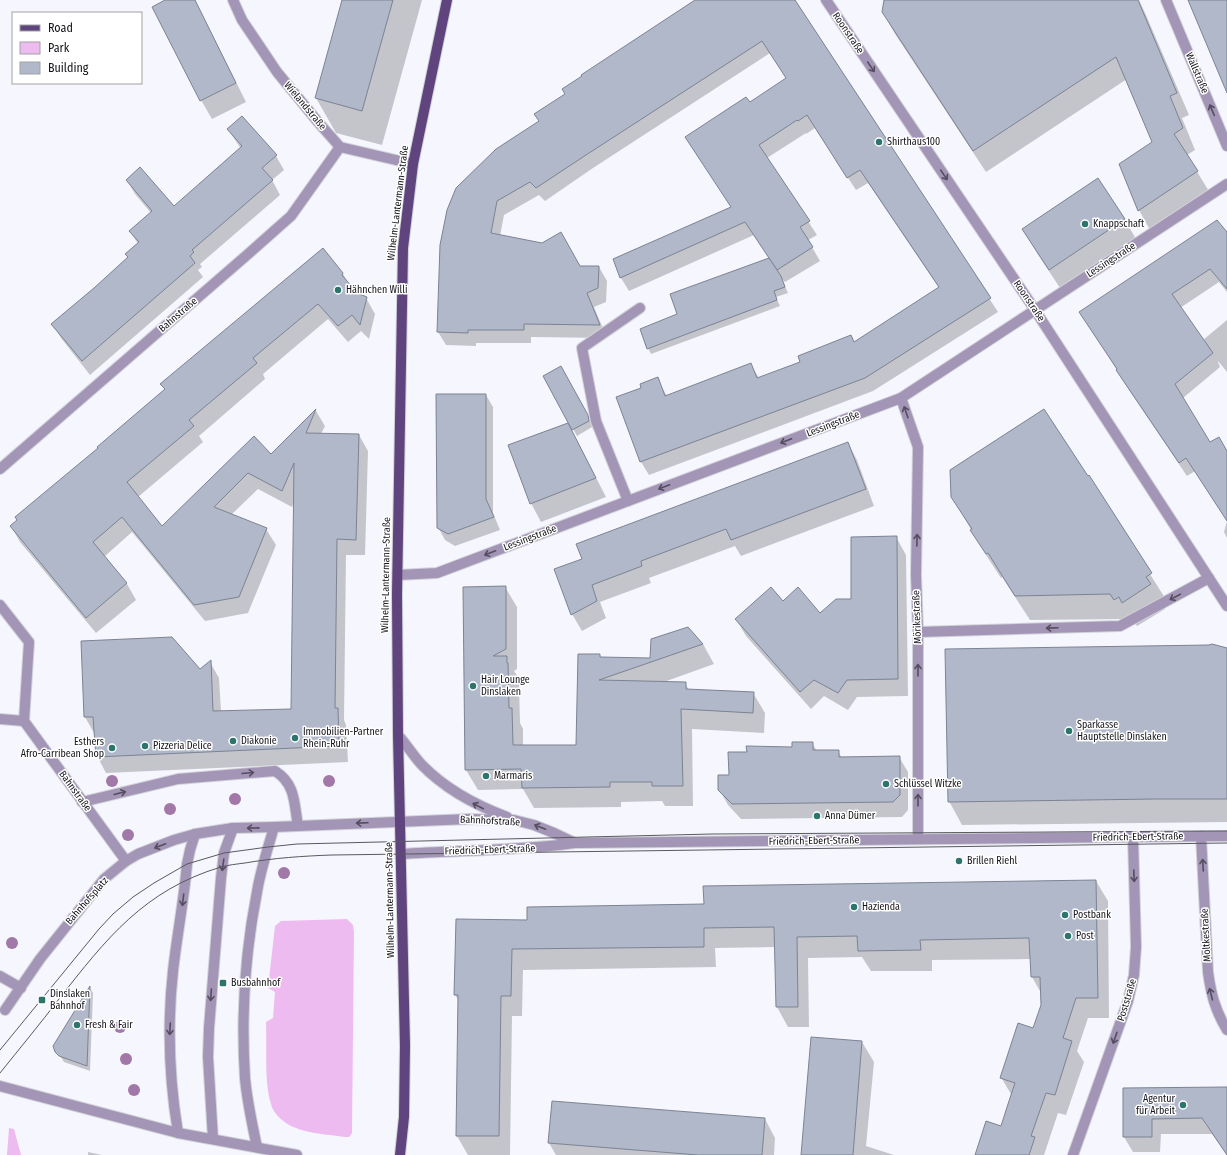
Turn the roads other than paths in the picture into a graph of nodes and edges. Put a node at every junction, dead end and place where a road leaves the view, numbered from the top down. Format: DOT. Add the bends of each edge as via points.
graph roads {
  1 [pos="233,0"];
  2 [pos="447,0"];
  3 [pos="826,0"];
  4 [pos="1166,0"];
  5 [pos="340,146"];
  6 [pos="1227,146"];
  7 [pos="413,164"];
  8 [pos="1227,184"];
  9 [pos="640,308"];
  10 [pos="1035,310"];
  11 [pos="901,398"];
  12 [pos="0,469"];
  13 [pos="628,501"];
  14 [pos="398,575"];
  15 [pos="1209,578"];
  16 [pos="0,605"];
  17 [pos="1227,606"];
  18 [pos="918,632"];
  19 [pos="0,719"];
  20 [pos="24,721"];
  21 [pos="398,735"];
  22 [pos="82,802"];
  23 [pos="514,820"];
  24 [pos="401,822"];
  25 [pos="298,826"];
  26 [pos="274,827"];
  27 [pos="232,828"];
  28 [pos="195,834"];
  29 [pos="1202,836"];
  30 [pos="1227,836"];
  31 [pos="1132,837"];
  32 [pos="918,839"];
  33 [pos="575,843"];
  34 [pos="401,854"];
  35 [pos="126,861"];
  36 [pos="0,976"];
  37 [pos="21,988"];
  38 [pos="5,1010"];
  39 [pos="1227,1030"];
  40 [pos="0,1086"];
  41 [pos="178,1133"];
  42 [pos="213,1139"];
  43 [pos="257,1147"];
  44 [pos="297,1155"];
  45 [pos="400,1155"];
  46 [pos="1073,1155"];
  1 -- 5 [label="street, Wielandstraße" via="242,20 277,72"];
  2 -- 7 [label="main road, Wilhelm-Lantermann-Straße"];
  3 -- 10 [label="street, Roonstraße, one-way"];
  6 -- 4 [label="street, Wallstraße, one-way"];
  5 -- 7 [label="street"];
  5 -- 12 [label="street, Bahnstraße" via="291,216"];
  7 -- 14 [label="main road, Wilhelm-Lantermann-Straße" via="403,248"];
  8 -- 10 [label="street, Lessingstraße"];
  9 -- 13 [label="street" via="582,348 596,421"];
  10 -- 11 [label="street, Lessingstraße"];
  10 -- 15 [label="street, Roonstraße"];
  11 -- 13 [label="street, Lessingstraße, one-way"];
  18 -- 11 [label="street, Mörikestraße, one-way" via="918,447"];
  13 -- 14 [label="street, Lessingstraße, one-way" via="437,573"];
  14 -- 21 [label="main road, Wilhelm-Lantermann-Straße"];
  15 -- 17 [label="street, Roonstraße"];
  15 -- 18 [label="street, one-way" via="1120,626"];
  16 -- 20 [label="street" via="29,642"];
  32 -- 18 [label="street, Mörikestraße, one-way"];
  19 -- 20 [label="street"];
  20 -- 22 [label="street, Bahnstraße"];
  23 -- 21 [label="street, one-way" via="479,807 448,788 422,764"];
  21 -- 24 [label="main road, Wilhelm-Lantermann-Straße"];
  22 -- 25 [label="street, one-way" via="178,779 275,771 284,777 291,787"];
  22 -- 35 [label="street, Bahnstraße"];
  23 -- 24 [label="street, Bahnhofstraße"];
  33 -- 23 [label="street, Bahnhofstraße, one-way" via="534,825"];
  24 -- 25 [label="street, Bahnhofsplatz, one-way"];
  24 -- 34 [label="main road, Wilhelm-Lantermann-Straße"];
  25 -- 26 [label="street, Bahnhofsplatz"];
  26 -- 27 [label="street, Bahnhofsplatz, one-way"];
  26 -- 43 [label="street" via="257,891 246,969 243,1014 245,1078"];
  27 -- 28 [label="street, Bahnhofsplatz"];
  27 -- 42 [label="street, one-way" via="224,853 221,878 210,1012 208,1057"];
  28 -- 35 [label="street, Bahnhofsplatz, one-way" via="138,854"];
  28 -- 41 [label="street, one-way" via="187,864 173,971 169,1051"];
  29 -- 30 [label="street, Friedrich-Ebert-Straße"];
  29 -- 31 [label="street, Friedrich-Ebert-Straße"];
  39 -- 29 [label="street, Moltkestraße, one-way" via="1210,994"];
  31 -- 32 [label="street, Friedrich-Ebert-Straße"];
  31 -- 46 [label="street, Poststraße, one-way" via="1136,947 1134,975 1128,1001"];
  32 -- 33 [label="street, Friedrich-Ebert-Straße"];
  33 -- 34 [label="street, Friedrich-Ebert-Straße" via="540,848"];
  34 -- 45 [label="main road, Wilhelm-Lantermann-Straße" via="405,1046 404,1117"];
  35 -- 37 [label="street, Bahnhofsplatz" via="95,889 49,947"];
  36 -- 37 [label="street"];
  37 -- 38 [label="street, Bahnhofsplatz"];
  40 -- 41 [label="street"];
  41 -- 42 [label="street"];
  42 -- 43 [label="street"];
  43 -- 44 [label="street"];
}
